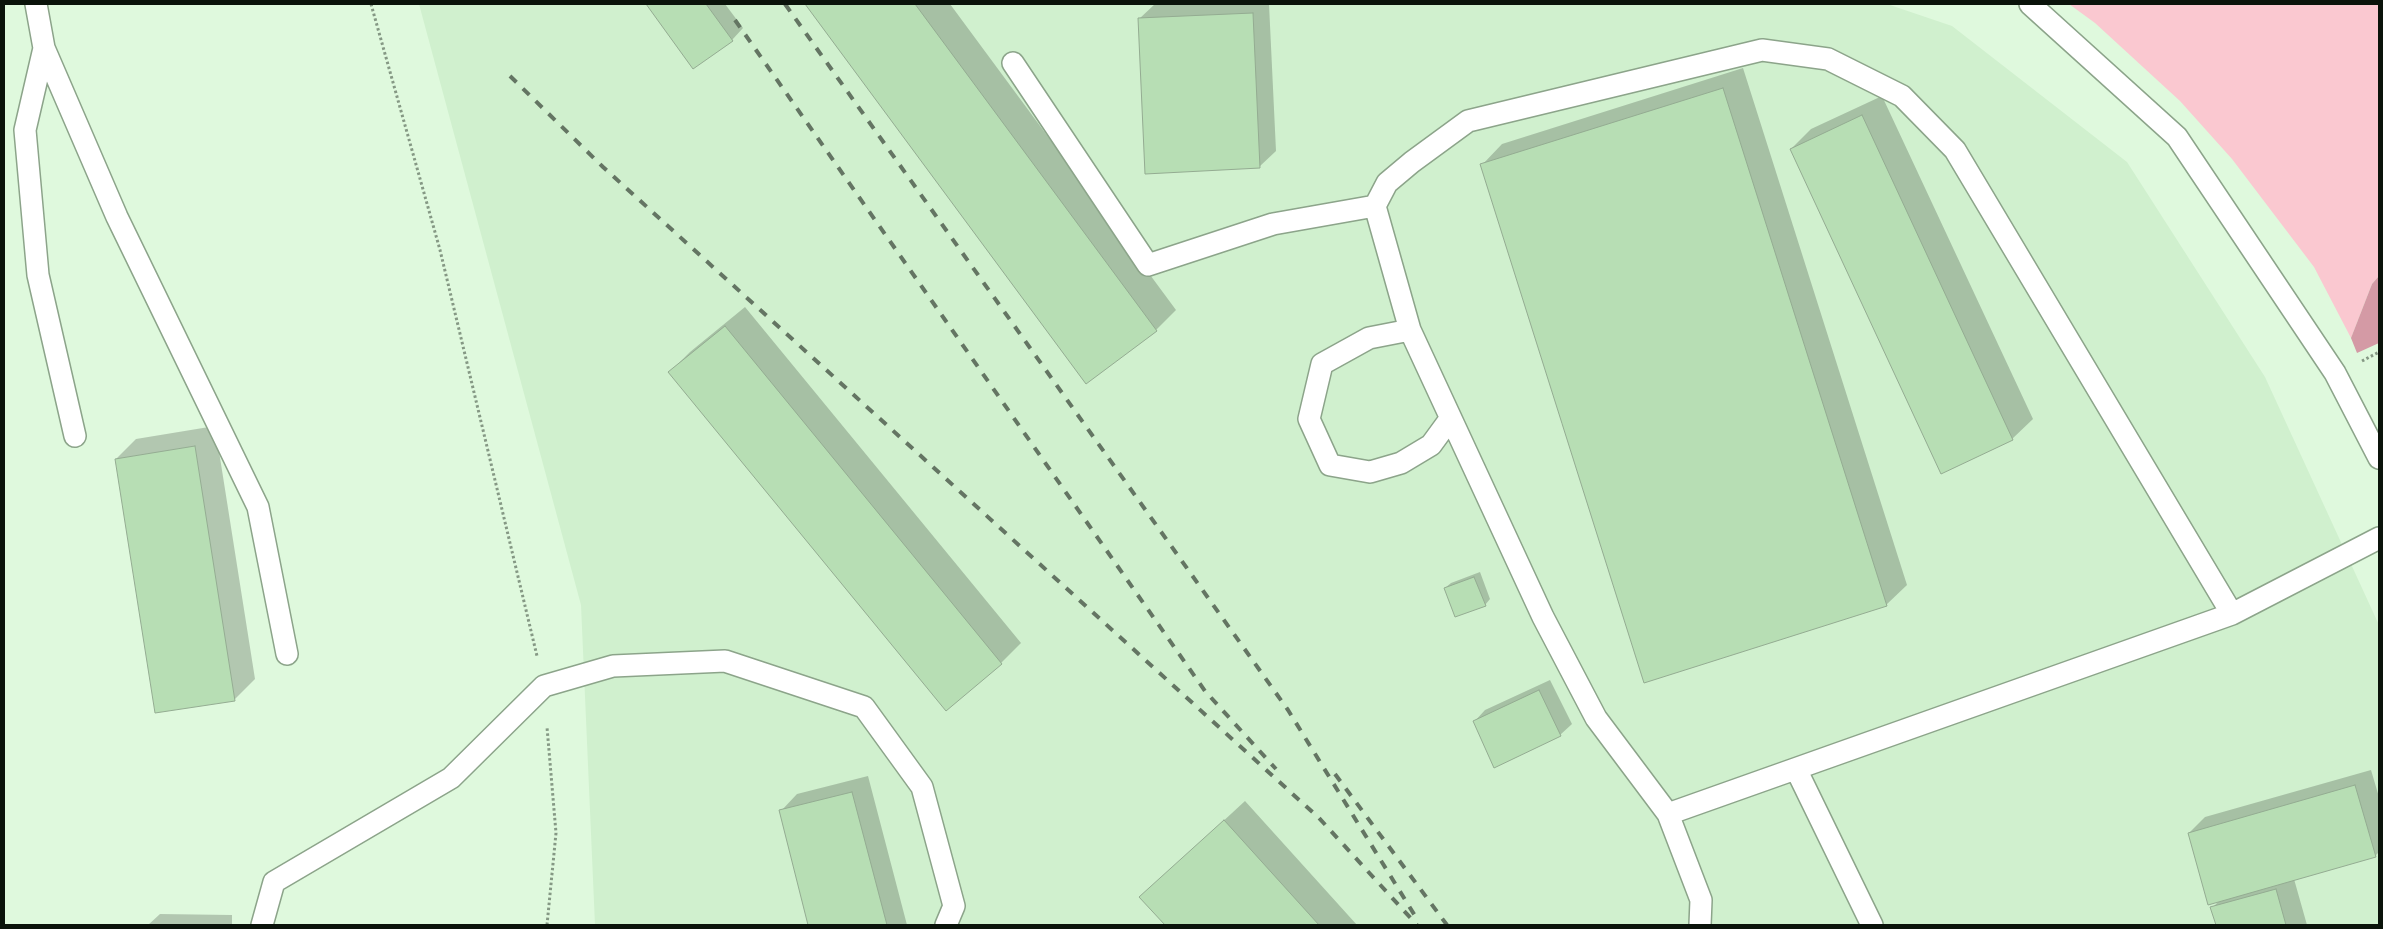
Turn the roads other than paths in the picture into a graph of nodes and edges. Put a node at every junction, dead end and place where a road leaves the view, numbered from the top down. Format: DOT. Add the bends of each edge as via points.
graph roads {
  1 [pos="36,4"];
  2 [pos="2030,4"];
  3 [pos="44,48"];
  4 [pos="1013,63"];
  5 [pos="1375,206"];
  6 [pos="1410,330"];
  7 [pos="1450,419"];
  8 [pos="75,436"];
  9 [pos="2379,458"];
  10 [pos="2379,538"];
  11 [pos="2232,614"];
  12 [pos="286,654"];
  13 [pos="1796,769"];
  14 [pos="1668,814"];
  15 [pos="262,925"];
  16 [pos="946,925"];
  17 [pos="1700,925"];
  18 [pos="1872,925"];
  1 -- 3 [label="lane"];
  2 -- 9 [label="lane" via="2177,138 2335,373"];
  3 -- 8 [label="lane" via="25,130 38,275"];
  3 -- 12 [label="lane" via="117,217 258,507"];
  4 -- 5 [label="lane" via="1148,265 1273,224"];
  5 -- 6 [label="lane"];
  5 -- 11 [label="lane" via="1387,183 1468,121 1762,50 1828,59 1902,96 1955,150"];
  6 -- 7 [label="lane"];
  6 -- 7 [label="lane" via="1369,338 1322,364 1309,420 1330,465 1370,472 1401,463 1430,445"];
  7 -- 14 [label="lane" via="1543,617 1596,718"];
  10 -- 11 [label="lane"];
  11 -- 13 [label="lane"];
  13 -- 14 [label="lane"];
  13 -- 18 [label="lane"];
  14 -- 17 [label="lane" via="1701,900"];
  15 -- 16 [label="lane" via="274,882 451,778 544,686 613,666 725,661 864,707 922,788 954,906"];
}
